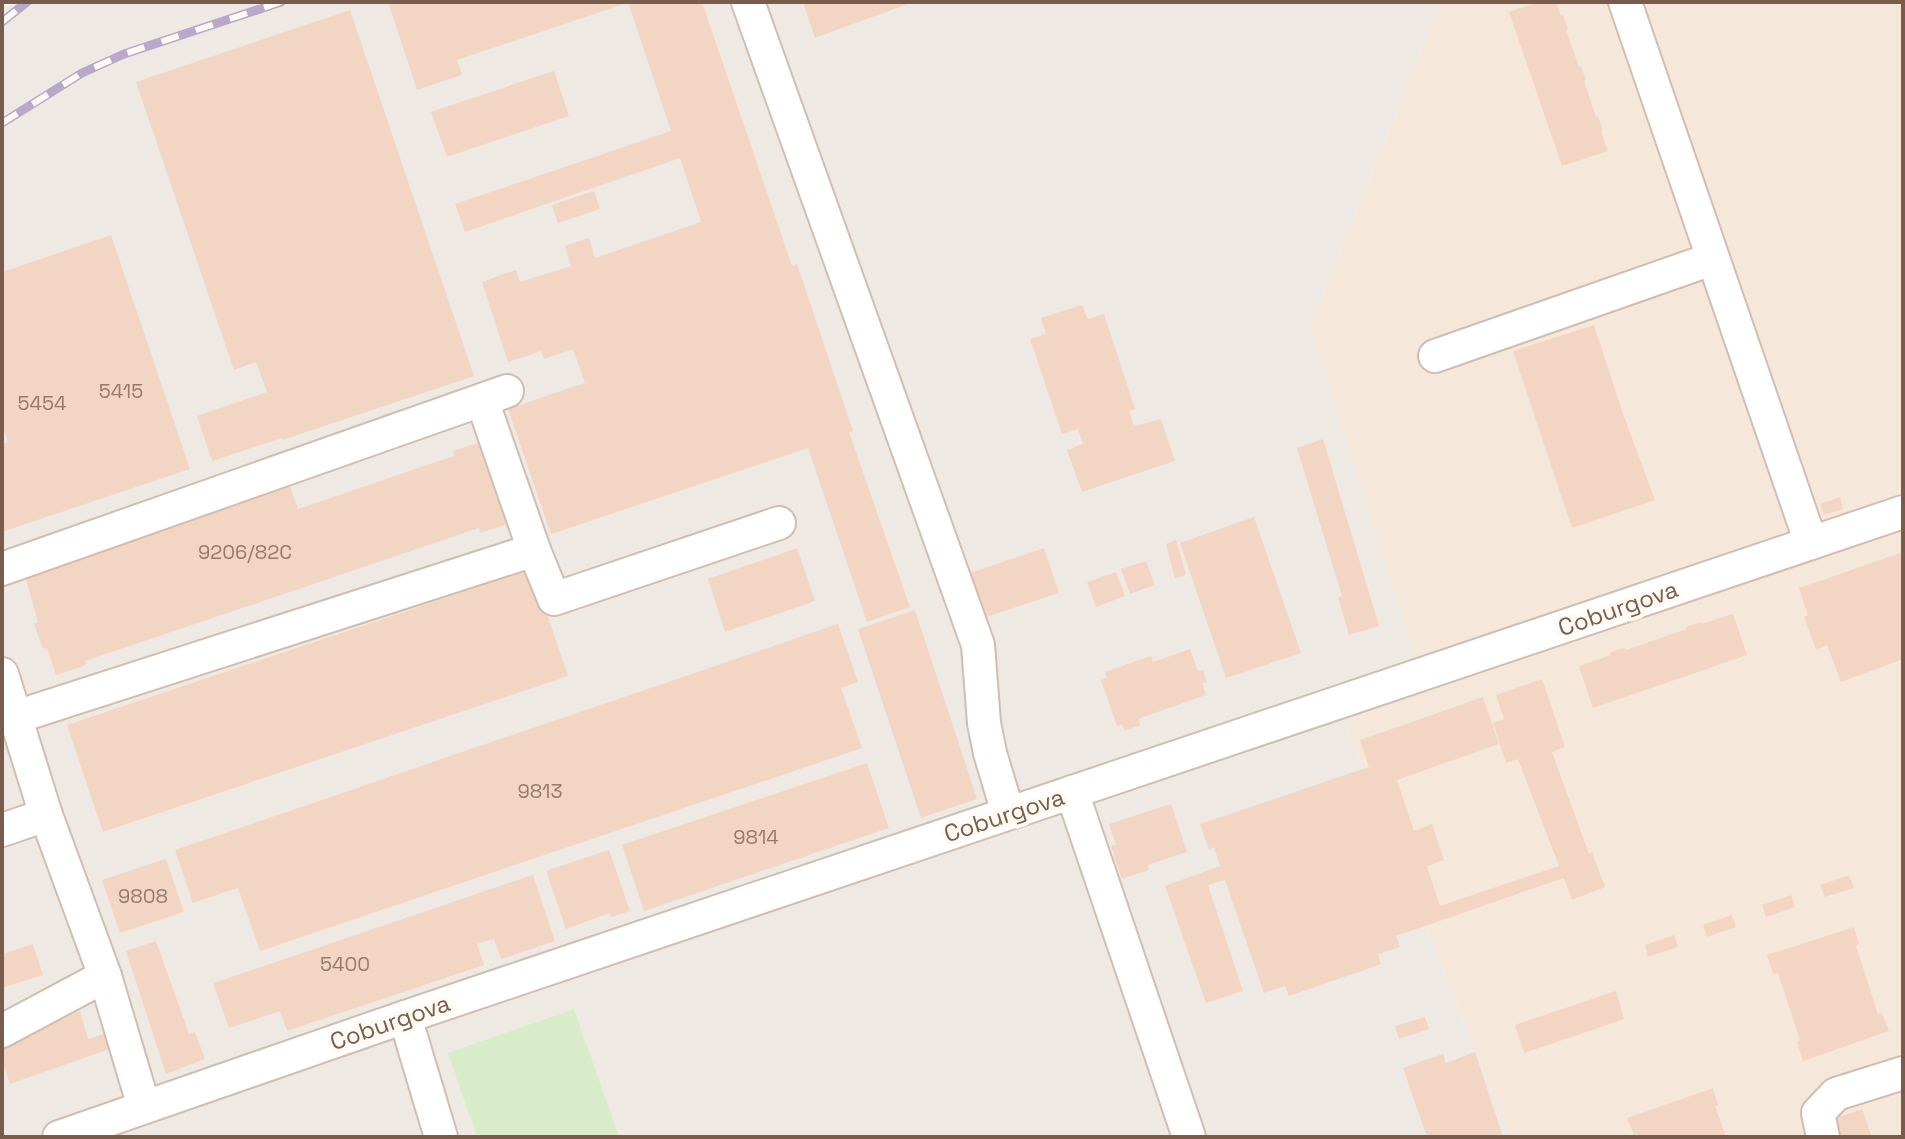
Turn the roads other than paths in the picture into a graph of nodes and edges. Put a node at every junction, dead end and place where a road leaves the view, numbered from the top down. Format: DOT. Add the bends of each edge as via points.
graph roads {
  1 [pos="748,2"];
  2 [pos="1625,2"];
  3 [pos="1712,259"];
  4 [pos="1435,356"];
  5 [pos="1903,512"];
  6 [pos="779,523"];
  7 [pos="1811,543"];
  8 [pos="534,550"];
  9 [pos="2,569"];
  10 [pos="2,674"];
  11 [pos="16,717"];
  12 [pos="1072,792"];
  13 [pos="1008,813"];
  14 [pos="46,815"];
  15 [pos="2,830"];
  16 [pos="105,976"];
  17 [pos="405,1017"];
  18 [pos="2,1031"];
  19 [pos="1903,1073"];
  20 [pos="144,1107"];
  21 [pos="59,1137"];
  22 [pos="441,1137"];
  23 [pos="1189,1137"];
  24 [pos="1823,1137"];
  1 -- 13 [label="street" via="978,645 984,723"];
  2 -- 3 [label="street"];
  3 -- 4 [label="street"];
  3 -- 7 [label="street"];
  5 -- 7 [label="street, Coburgova"];
  6 -- 8 [label="street" via="554,599"];
  7 -- 12 [label="street, Coburgova"];
  8 -- 9 [label="street" via="494,395"];
  8 -- 11 [label="street"];
  10 -- 11 [label="street"];
  11 -- 14 [label="street"];
  12 -- 13 [label="street, Coburgova"];
  12 -- 23 [label="street"];
  13 -- 17 [label="street, Coburgova"];
  14 -- 15 [label="street"];
  14 -- 16 [label="street"];
  16 -- 18 [label="street"];
  16 -- 20 [label="street"];
  17 -- 20 [label="street, Coburgova"];
  17 -- 22 [label="street"];
  19 -- 24 [label="street" via="1836,1094 1818,1113"];
  20 -- 21 [label="street, Coburgova"];
}
